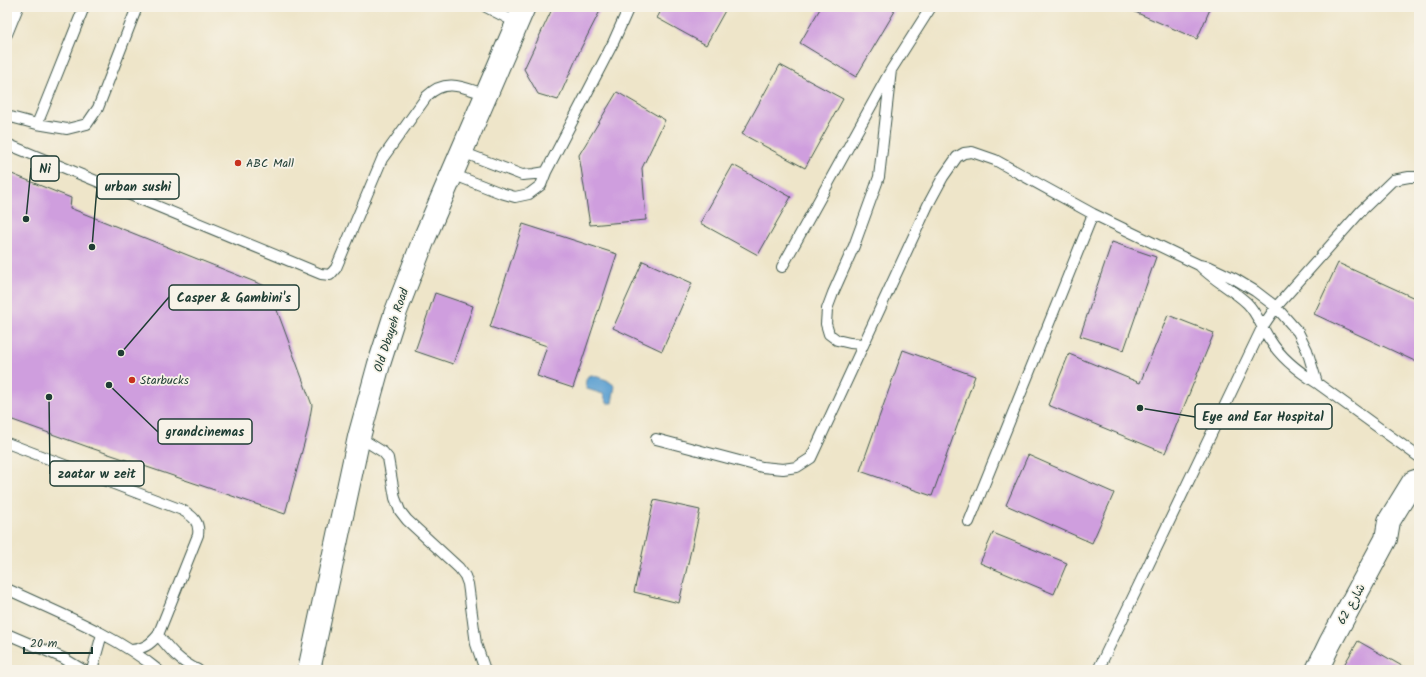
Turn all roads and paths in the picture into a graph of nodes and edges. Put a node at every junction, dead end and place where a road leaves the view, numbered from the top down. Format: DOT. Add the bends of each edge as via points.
graph roads {
  1 [pos="18,7"];
  2 [pos="84,7"];
  3 [pos="137,7"];
  4 [pos="486,7"];
  5 [pos="628,7"];
  6 [pos="931,7"];
  7 [pos="520,15"];
  8 [pos="7,34"];
  9 [pos="891,70"];
  10 [pos="487,95"];
  11 [pos="7,116"];
  12 [pos="37,124"];
  13 [pos="7,144"];
  14 [pos="462,152"];
  15 [pos="546,172"];
  16 [pos="452,174"];
  17 [pos="1419,177"];
  18 [pos="1093,214"];
  19 [pos="1199,266"];
  20 [pos="782,267"];
  21 [pos="1276,307"];
  22 [pos="1263,326"];
  23 [pos="864,344"];
  24 [pos="1317,383"];
  25 [pos="359,437"];
  26 [pos="656,439"];
  27 [pos="7,443"];
  28 [pos="1419,457"];
  29 [pos="1419,480"];
  30 [pos="1419,499"];
  31 [pos="969,522"];
  32 [pos="1386,539"];
  33 [pos="7,589"];
  34 [pos="7,634"];
  35 [pos="102,634"];
  36 [pos="158,635"];
  37 [pos="132,650"];
  38 [pos="83,670"];
  39 [pos="92,670"];
  40 [pos="158,670"];
  41 [pos="198,670"];
  42 [pos="309,670"];
  43 [pos="485,670"];
  44 [pos="1098,670"];
  45 [pos="1317,670"];
  1 -- 8 [label="lane"];
  2 -- 12 [label="lane"];
  3 -- 12 [label="lane" via="98,108 87,124 67,129"];
  4 -- 7 [label="lane"];
  5 -- 15 [label="lane" via="614,43"];
  6 -- 9 [label="lane"];
  7 -- 10 [label="street, Old Dbayeh Road"];
  9 -- 20 [label="lane"];
  9 -- 23 [label="lane" via="880,177 827,309 826,324 829,334 837,340"];
  10 -- 13 [label="lane" via="450,85 438,87 427,96 382,159 336,268 330,275 321,274"];
  10 -- 14 [label="street, Old Dbayeh Road"];
  11 -- 12 [label="lane"];
  14 -- 15 [label="lane" via="522,175"];
  14 -- 16 [label="street, Old Dbayeh Road"];
  15 -- 16 [label="lane" via="540,185 529,194 515,197"];
  16 -- 25 [label="street, Old Dbayeh Road" via="395,314"];
  17 -- 21 [label="lane" via="1393,180 1362,210"];
  18 -- 19 [label="lane"];
  18 -- 23 [label="lane" via="995,160 972,152 964,153 957,157 943,177 928,205"];
  18 -- 31 [label="lane"];
  19 -- 21 [label="lane" via="1210,267 1235,279"];
  19 -- 22 [label="lane" via="1247,304"];
  21 -- 22 [label="lane"];
  21 -- 24 [label="lane" via="1298,332 1307,350"];
  22 -- 24 [label="lane" via="1270,340 1287,360"];
  22 -- 44 [label="lane"];
  23 -- 26 [label="lane" via="811,458 797,467 762,467"];
  24 -- 28 [label="lane"];
  25 -- 42 [label="street, Old Dbayeh Road"];
  25 -- 43 [label="lane" via="384,452 388,458 395,498 400,511 465,576 476,644"];
  27 -- 36 [label="lane" via="182,510 198,522 198,535"];
  29 -- 32 [label="street, شارع 62" via="1413,482 1389,521"];
  30 -- 32 [label="street, شارع 62" via="1400,528"];
  32 -- 45 [label="street, شارع 62"];
  33 -- 35 [label="lane"];
  34 -- 38 [label="lane" via="63,658"];
  35 -- 37 [label="lane"];
  35 -- 39 [label="lane"];
  36 -- 37 [label="lane" via="152,643 142,649"];
  36 -- 41 [label="lane" via="181,661"];
  37 -- 40 [label="lane"];
}
